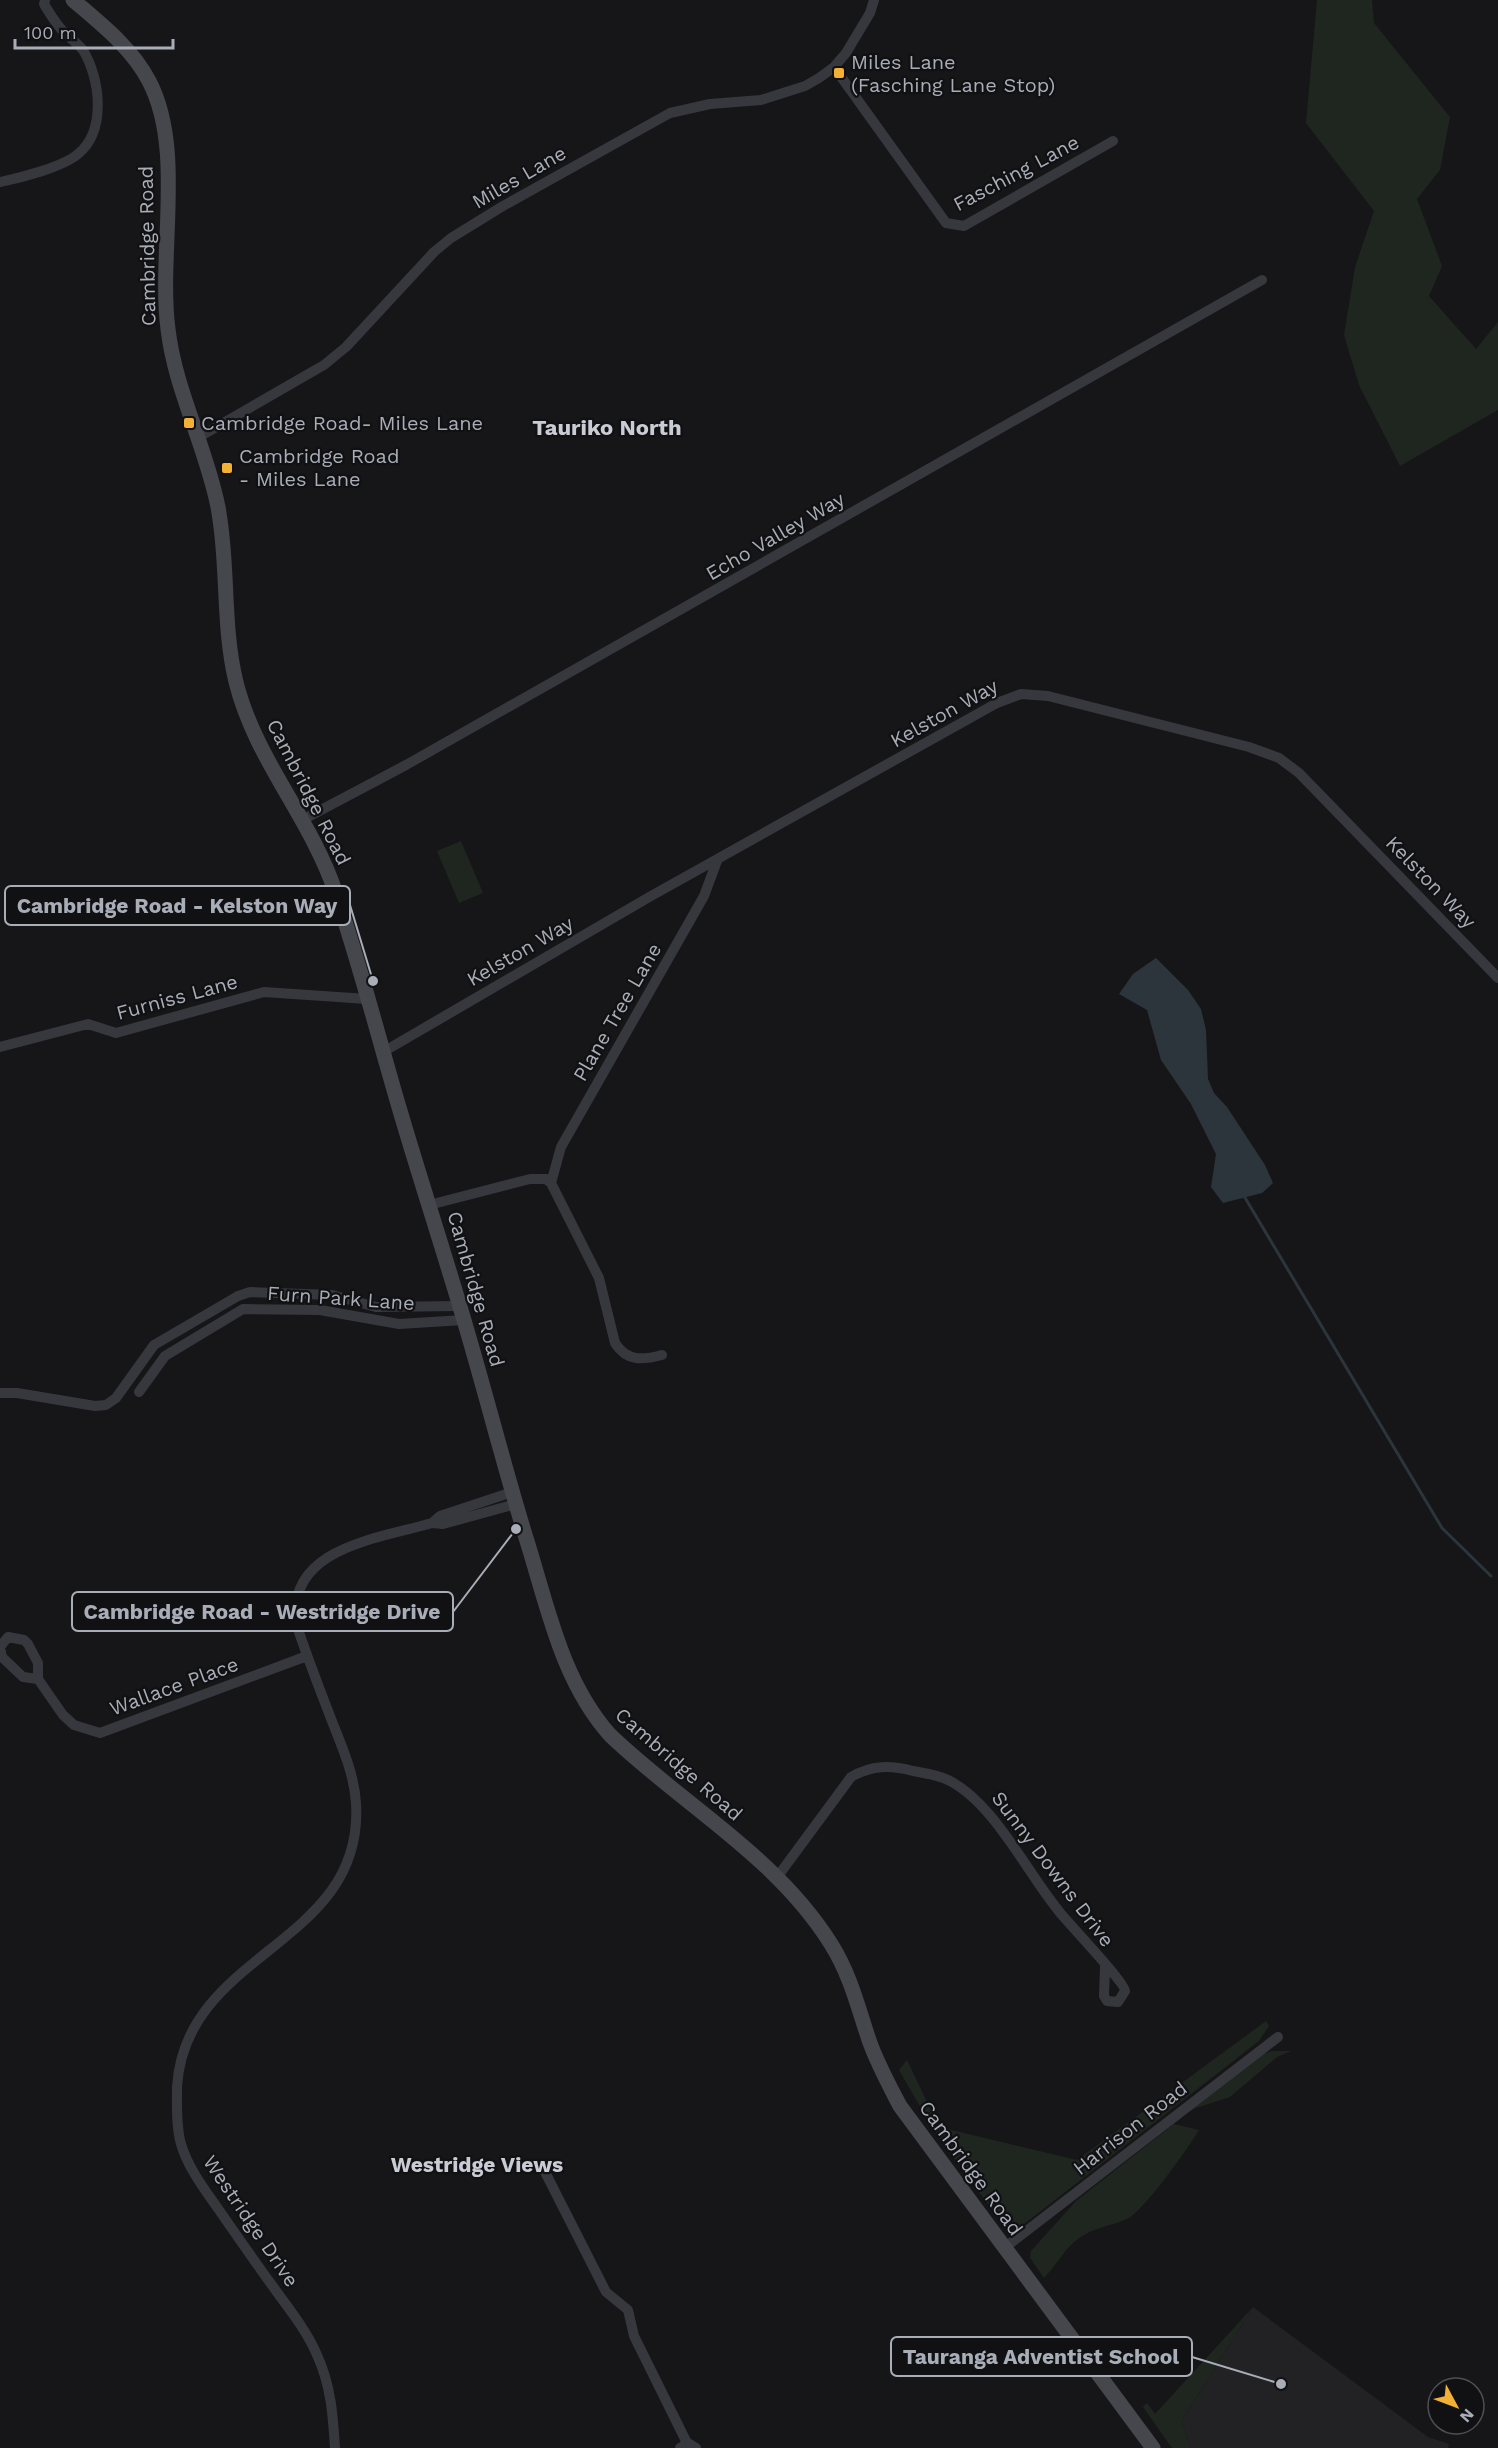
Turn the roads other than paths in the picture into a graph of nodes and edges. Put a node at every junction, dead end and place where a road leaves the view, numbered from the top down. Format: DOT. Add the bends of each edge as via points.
graph roads {
  1 [pos="45,0"];
  2 [pos="73,0"];
  3 [pos="874,0"];
  4 [pos="834,67"];
  5 [pos="1113,141"];
  6 [pos="0,182"];
  7 [pos="1262,280"];
  8 [pos="200,437"];
  9 [pos="304,819"];
  10 [pos="717,861"];
  11 [pos="1498,978"];
  12 [pos="367,999"];
  13 [pos="0,1047"];
  14 [pos="383,1052"];
  15 [pos="551,1183"];
  16 [pos="429,1205"];
  17 [pos="461,1313"];
  18 [pos="662,1355"];
  19 [pos="139,1392"];
  20 [pos="0,1393"];
  21 [pos="514,1498"];
  22 [pos="307,1656"];
  23 [pos="38,1679"];
  24 [pos="777,1876"];
  25 [pos="1106,1967"];
  26 [pos="1278,2037"];
  27 [pos="543,2168"];
  28 [pos="1003,2249"];
  29 [pos="688,2446"];
  30 [pos="335,2448"];
  31 [pos="1153,2448"];
  1 -- 6 [label="street" via="50,13 79,46 90,66 96,92 96,121 91,138 77,155"];
  2 -- 8 [label="main road, Cambridge Road" via="131,55 158,101 167,148 168,328 174,361"];
  3 -- 4 [label="street, Miles Lane" via="855,40"];
  4 -- 5 [label="street, Fasching Lane" via="951,226 964,226"];
  4 -- 8 [label="street, Miles Lane" via="805,87 782,95 691,106 670,113 503,206 434,252 353,340 324,365"];
  7 -- 9 [label="street, Echo Valley Way"];
  8 -- 9 [label="main road, Cambridge Road" via="221,524 230,646 237,686 266,759"];
  9 -- 12 [label="main road, Cambridge Road" via="334,888"];
  10 -- 11 [label="street, Kelston Way" via="997,703 1015,695 1035,693 1239,744 1284,761 1341,813"];
  10 -- 14 [label="street, Kelston Way"];
  10 -- 15 [label="street, Plane Tree Lane" via="704,896 561,1148"];
  12 -- 13 [label="street, Furniss Lane" via="264,992 116,1034 88,1024"];
  12 -- 14 [label="main road, Cambridge Road"];
  14 -- 16 [label="main road, Cambridge Road"];
  15 -- 16 [label="street" via="530,1179"];
  15 -- 18 [label="street" via="599,1278 620,1351 641,1359"];
  16 -- 17 [label="main road, Cambridge Road"];
  17 -- 19 [label="street, Furn Park Lane" via="399,1324 320,1310 243,1309 165,1356"];
  17 -- 20 [label="street" via="376,1307 332,1295 250,1292 154,1345 127,1385 106,1405"];
  17 -- 21 [label="main road, Cambridge Road"];
  21 -- 22 [label="street, Westridge Drive" via="443,1524 432,1523 335,1552 314,1566 300,1586 294,1610"];
  21 -- 24 [label="main road, Cambridge Road" via="557,1638 589,1710 625,1749"];
  22 -- 23 [label="street, Wallace Place" via="100,1733 74,1725"];
  22 -- 30 [label="street, Westridge Drive" via="354,1782 356,1825 352,1845 337,1885 319,1909 231,1980 206,2007 180,2066 177,2115 180,2143 194,2173 295,2316 317,2355 332,2401"];
  24 -- 25 [label="street, Sunny Downs Drive" via="851,1777 865,1769 896,1767 947,1779 978,1799 1047,1897"];
  24 -- 28 [label="main road, Cambridge Road" via="807,1910 839,1958 870,2043 900,2106"];
  26 -- 28 [label="street, Harrison Road"];
  27 -- 29 [label="street" via="606,2292 628,2310 634,2336"];
  28 -- 31 [label="main road, Cambridge Road"];
}
